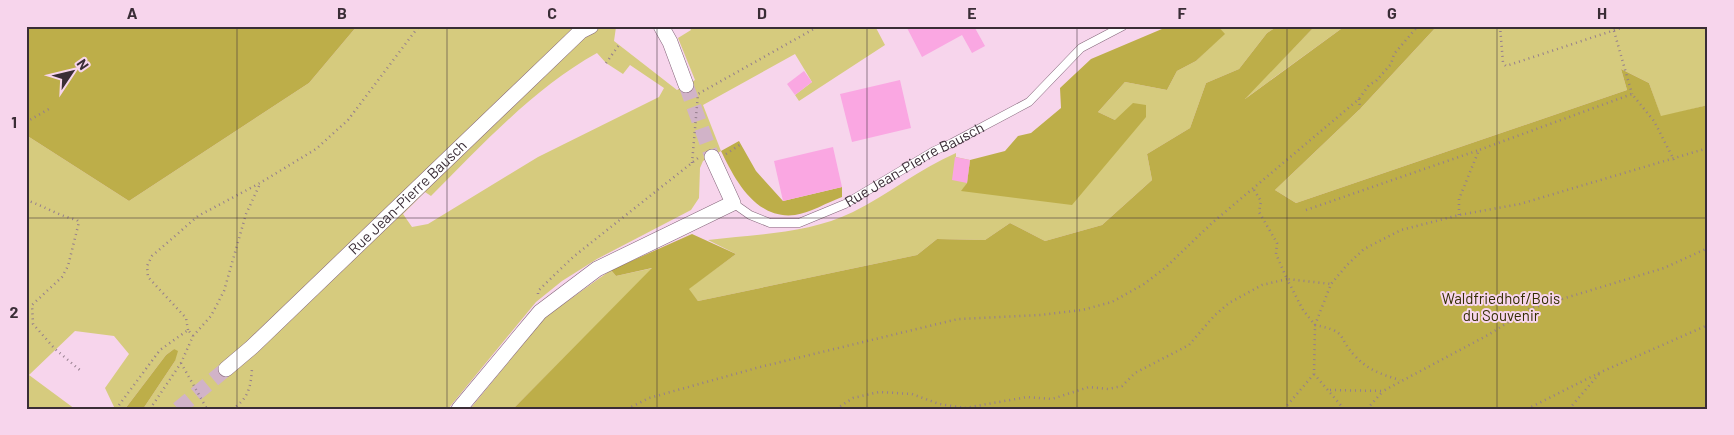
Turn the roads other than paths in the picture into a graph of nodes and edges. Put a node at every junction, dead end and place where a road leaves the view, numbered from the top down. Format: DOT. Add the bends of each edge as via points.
graph roads {
  1 [pos="591,26"];
  2 [pos="661,26"];
  3 [pos="1123,26"];
  4 [pos="686,85"];
  5 [pos="713,155"];
  6 [pos="732,203"];
  7 [pos="226,369"];
  8 [pos="459,409"];
  1 -- 7 [label="street, Rue Jean-Pierre Bausch" via="581,31"];
  2 -- 4 [label="street"];
  3 -- 6 [label="lane, Rue Jean-Pierre Bausch" via="1081,48 1029,102 934,151 845,204 799,223 770,223"];
  5 -- 6 [label="street"];
  6 -- 8 [label="street" via="597,269 540,312"];
}
